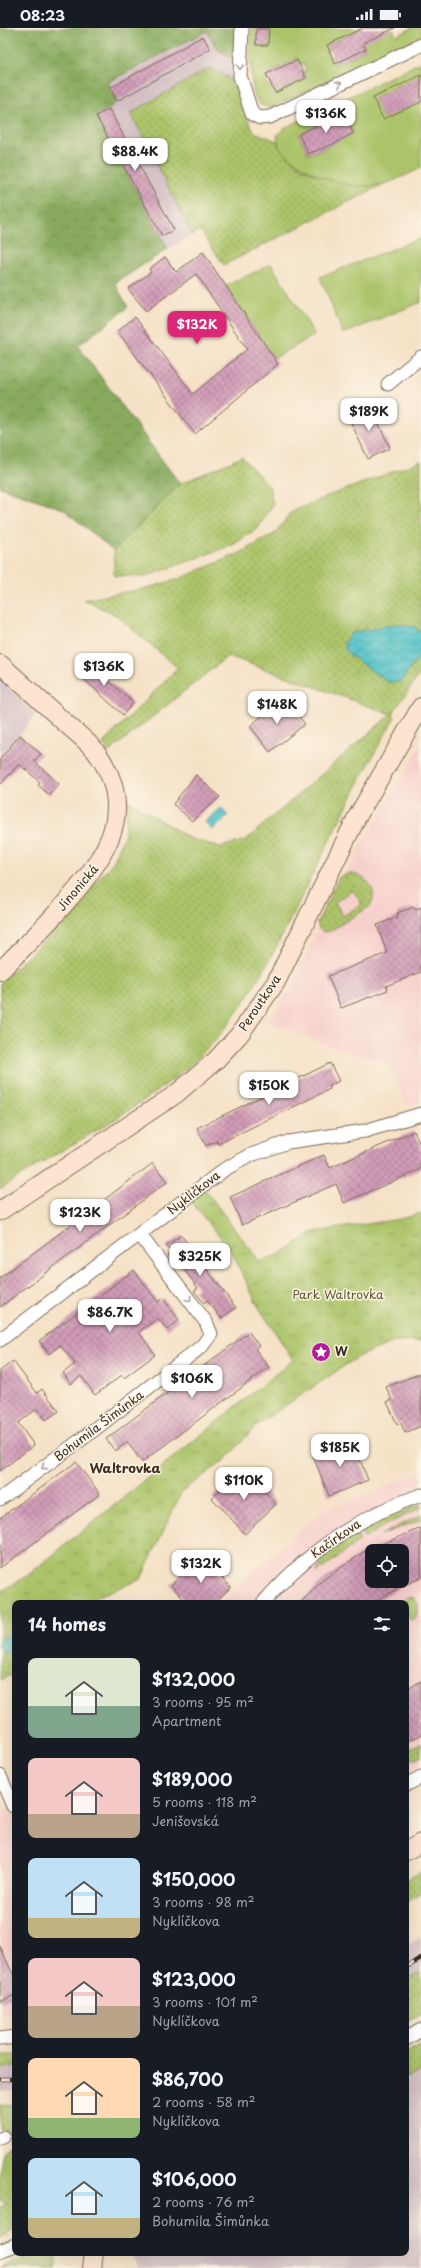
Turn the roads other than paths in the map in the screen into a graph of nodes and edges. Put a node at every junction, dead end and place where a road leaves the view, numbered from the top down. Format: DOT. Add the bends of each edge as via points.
graph roads {
  1 [pos="242,28"];
  2 [pos="421,45"];
  3 [pos="421,357"];
  4 [pos="388,384"];
  5 [pos="0,664"];
  6 [pos="421,708"];
  7 [pos="0,971"];
  8 [pos="421,1114"];
  9 [pos="0,1211"];
  10 [pos="140,1235"];
  11 [pos="0,1340"];
  12 [pos="421,1495"];
  13 [pos="0,1499"];
  14 [pos="266,1600"];
  15 [pos="0,1776"];
  16 [pos="421,1777"];
  17 [pos="409,1783"];
  18 [pos="12,1806"];
  19 [pos="421,1843"];
  20 [pos="409,1849"];
  21 [pos="421,2030"];
  22 [pos="12,2037"];
  23 [pos="409,2037"];
  24 [pos="0,2039"];
  25 [pos="12,2246"];
  26 [pos="0,2251"];
  27 [pos="94,2256"];
  28 [pos="92,2268"];
  1 -- 2 [label="street, one-way" via="240,76 252,114 260,118 270,117"];
  3 -- 4 [label="street"];
  5 -- 7 [label="street, Jinonická" via="92,748 109,774 115,801 112,836 91,874"];
  6 -- 9 [label="street, Peroutkova" via="357,817 276,982 239,1035 216,1060 176,1094"];
  8 -- 10 [label="street, Nyklíčkova" via="365,1131 288,1142 250,1155 225,1169"];
  10 -- 11 [label="street, Nyklíčkova"];
  10 -- 13 [label="street, Bohumila Šimůnka, one-way" via="206,1322 211,1334 202,1346"];
  12 -- 14 [label="street, Kačírkova" via="368,1517 330,1541 290,1574"];
  15 -- 18 [label="street"];
  16 -- 17 [label="street"];
  19 -- 20 [label="street"];
  21 -- 23 [label="street"];
  22 -- 24 [label="street"];
  25 -- 26 [label="street"];
  27 -- 28 [label="street"];
}
